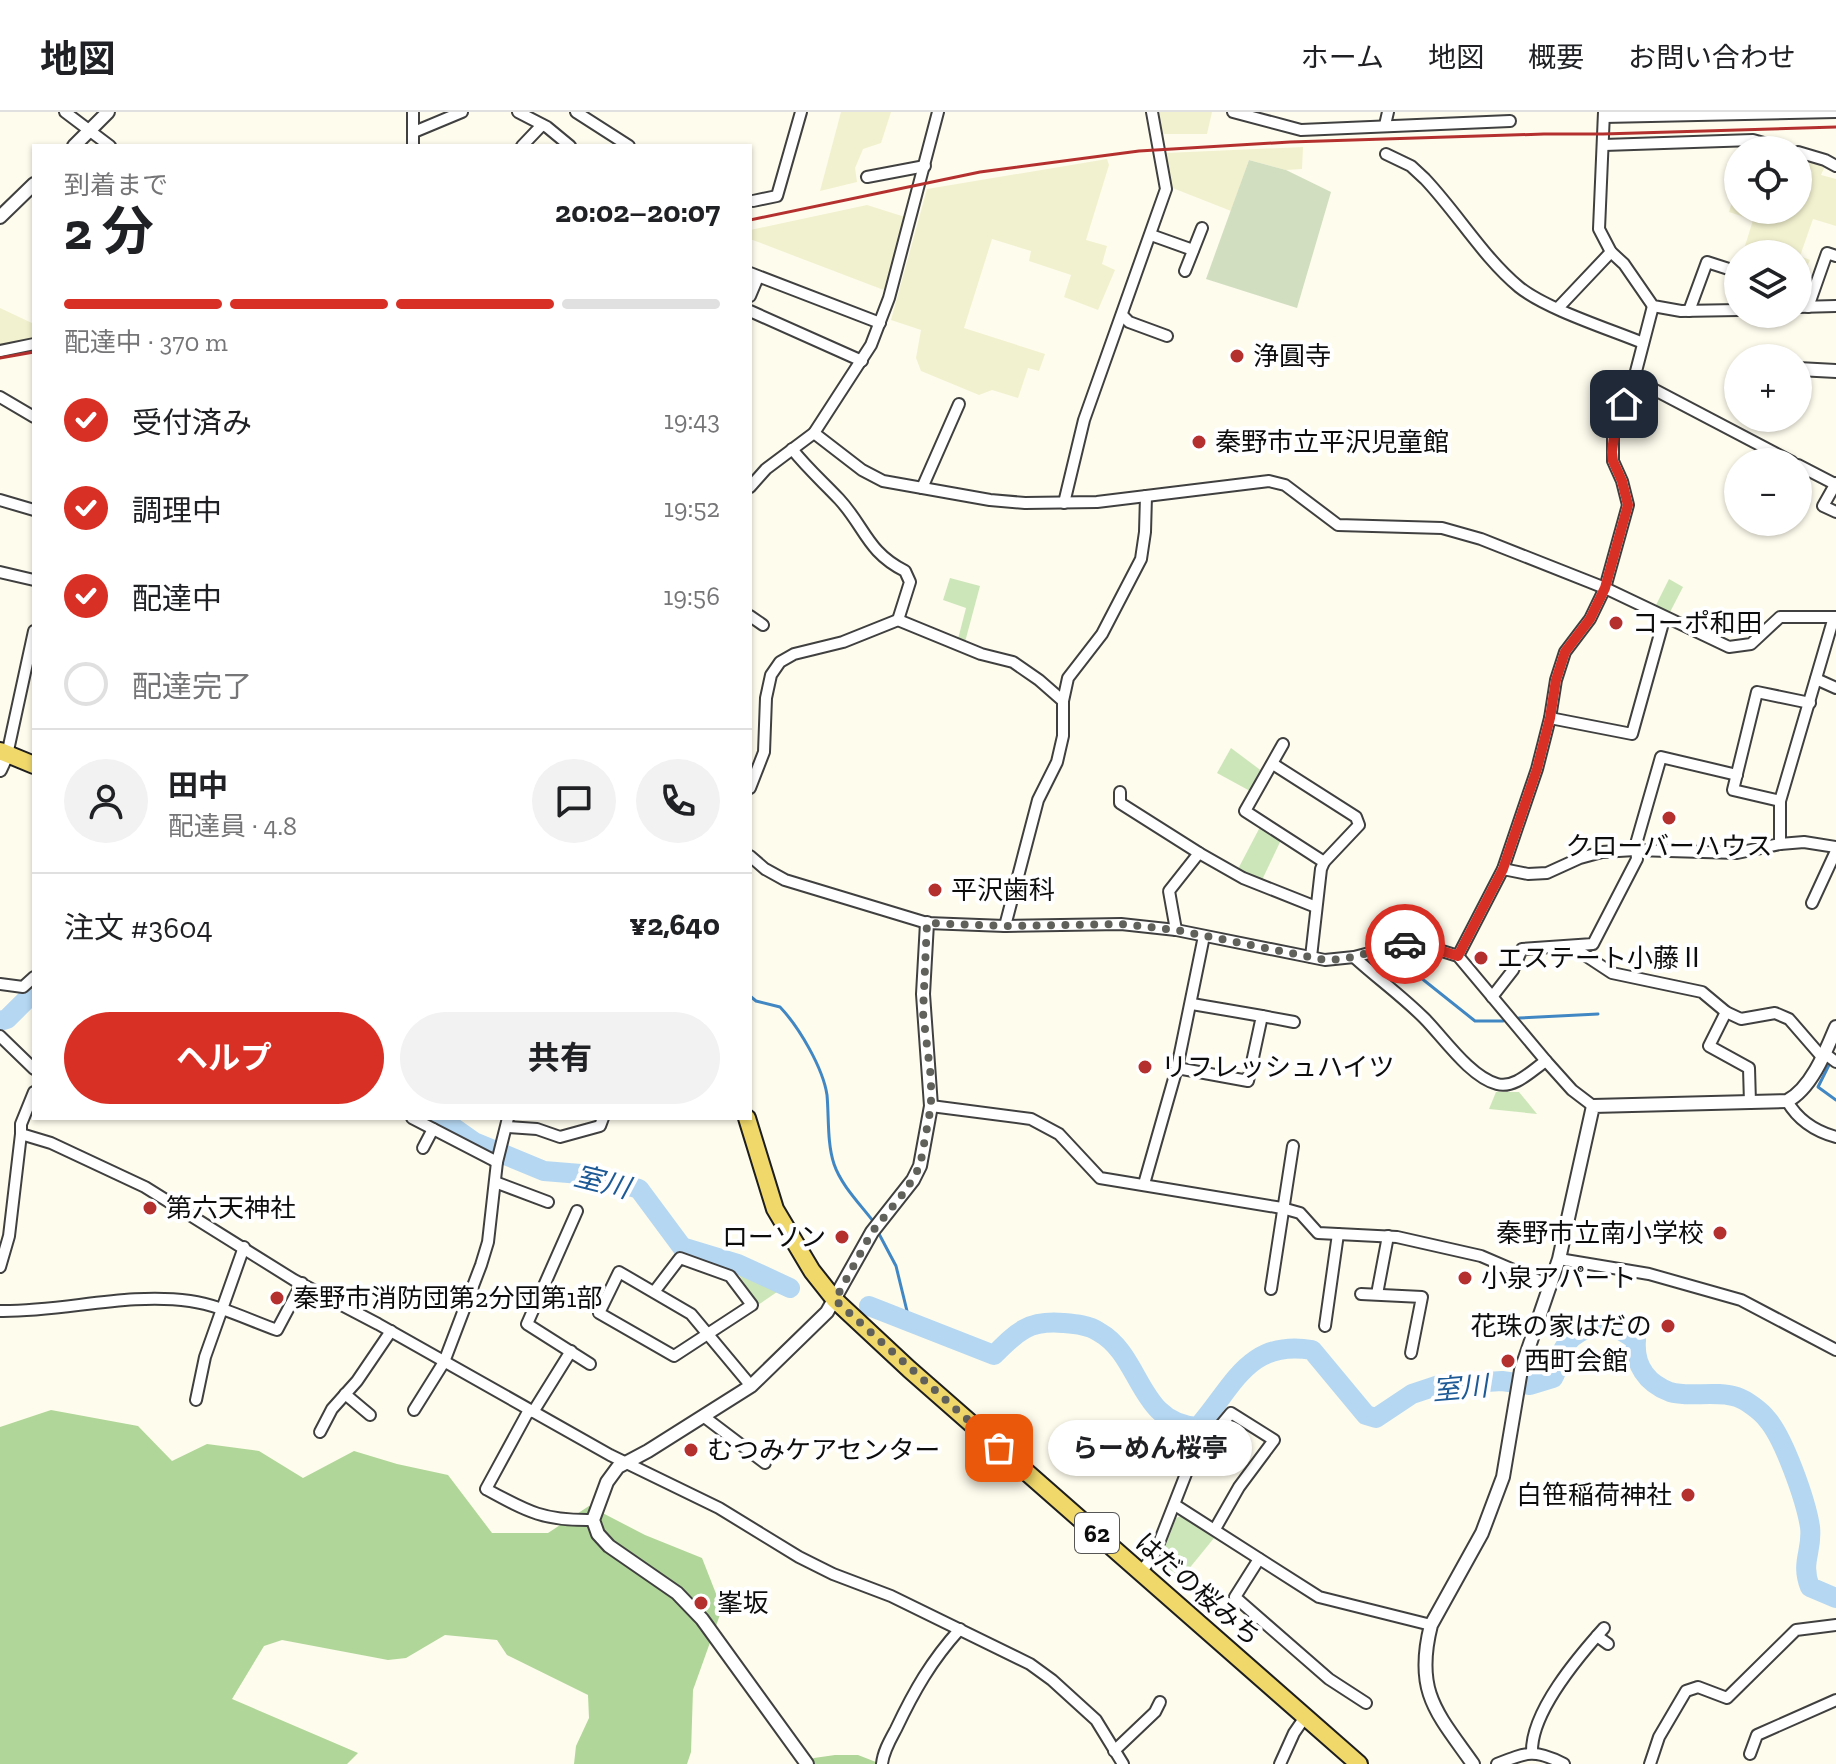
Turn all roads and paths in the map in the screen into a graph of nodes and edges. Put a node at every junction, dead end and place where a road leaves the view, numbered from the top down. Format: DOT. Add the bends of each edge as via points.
graph roads {
  1 [pos="65,112"];
  2 [pos="108,112"];
  3 [pos="413,112"];
  4 [pos="462,112"];
  5 [pos="518,112"];
  6 [pos="576,112"];
  7 [pos="801,112"];
  8 [pos="938,112"];
  9 [pos="1152,112"];
  10 [pos="1233,112"];
  11 [pos="1388,112"];
  12 [pos="1836,112"];
  13 [pos="1604,114"];
  14 [pos="1510,121"];
  15 [pos="542,125"];
  16 [pos="1385,125"];
  17 [pos="91,130"];
  18 [pos="414,132"];
  19 [pos="1724,141"];
  20 [pos="76,144"];
  21 [pos="108,144"];
  22 [pos="413,144"];
  23 [pos="524,144"];
  24 [pos="567,144"];
  25 [pos="626,144"];
  26 [pos="1604,145"];
  27 [pos="1386,154"];
  28 [pos="1812,157"];
  29 [pos="925,166"];
  30 [pos="1836,166"];
  31 [pos="867,177"];
  32 [pos="32,186"];
  33 [pos="753,201"];
  34 [pos="0,217"];
  35 [pos="1202,228"];
  36 [pos="1151,235"];
  37 [pos="1193,250"];
  38 [pos="1611,252"];
  39 [pos="1836,256"];
  40 [pos="1724,267"];
  41 [pos="1185,271"];
  42 [pos="754,275"];
  43 [pos="1812,287"];
  44 [pos="1653,306"];
  45 [pos="1836,306"];
  46 [pos="1812,307"];
  47 [pos="1558,308"];
  48 [pos="1724,310"];
  49 [pos="1689,311"];
  50 [pos="752,312"];
  51 [pos="1122,315"];
  52 [pos="880,323"];
  53 [pos="1167,336"];
  54 [pos="1643,343"];
  55 [pos="32,344"];
  56 [pos="0,351"];
  57 [pos="862,361"];
  58 [pos="1812,370"];
  59 [pos="1836,371"];
  60 [pos="1634,379"];
  61 [pos="0,397"];
  62 [pos="959,404"];
  63 [pos="32,416"];
  64 [pos="814,433"];
  65 [pos="1765,448"];
  66 [pos="792,449"];
  67 [pos="1812,472"];
  68 [pos="1836,484"];
  69 [pos="752,485"];
  70 [pos="922,488"];
  71 [pos="1146,496"];
  72 [pos="2,497"];
  73 [pos="1064,503"];
  74 [pos="32,509"];
  75 [pos="1836,512"];
  76 [pos="0,572"];
  77 [pos="32,580"];
  78 [pos="1605,588"];
  79 [pos="754,614"];
  80 [pos="1835,617"];
  81 [pos="898,620"];
  82 [pos="1663,623"];
  83 [pos="763,625"];
  84 [pos="32,649"];
  85 [pos="29,676"];
  86 [pos="1816,679"];
  87 [pos="1836,688"];
  88 [pos="1063,701"];
  89 [pos="1810,703"];
  90 [pos="1550,718"];
  91 [pos="1283,744"];
  92 [pos="2,759"];
  93 [pos="1273,764"];
  94 [pos="32,765"];
  95 [pos="1737,775"];
  96 [pos="752,783"];
  97 [pos="1120,792"];
  98 [pos="1780,801"];
  99 [pos="1780,844"];
  100 [pos="1836,849"];
  101 [pos="1635,850"];
  102 [pos="1199,853"];
  103 [pos="752,858"];
  104 [pos="1324,862"];
  105 [pos="1503,869"];
  106 [pos="1812,903"];
  107 [pos="1316,907"];
  108 [pos="927,923"];
  109 [pos="1005,926"];
  110 [pos="1176,930"];
  111 [pos="1204,936"];
  112 [pos="1571,946"];
  113 [pos="1458,956"];
  114 [pos="1311,957"];
  115 [pos="1354,957"];
  116 [pos="32,979"];
  117 [pos="0,984"];
  118 [pos="1492,997"];
  119 [pos="1192,1004"];
  120 [pos="1726,1012"];
  121 [pos="1262,1016"];
  122 [pos="1294,1022"];
  123 [pos="1836,1027"];
  124 [pos="0,1036"];
  125 [pos="1823,1055"];
  126 [pos="1546,1061"];
  127 [pos="1836,1062"];
  128 [pos="32,1067"];
  129 [pos="1177,1068"];
  130 [pos="32,1097"];
  131 [pos="1787,1101"];
  132 [pos="1750,1103"];
  133 [pos="931,1106"];
  134 [pos="1593,1106"];
  135 [pos="416,1120"];
  136 [pos="602,1120"];
  137 [pos="748,1120"];
  138 [pos="508,1123"];
  139 [pos="433,1129"];
  140 [pos="21,1134"];
  141 [pos="1836,1137"];
  142 [pos="1293,1146"];
  143 [pos="423,1148"];
  144 [pos="498,1160"];
  145 [pos="495,1182"];
  146 [pos="1144,1184"];
  147 [pos="0,1198"];
  148 [pos="13,1200"];
  149 [pos="548,1202"];
  150 [pos="1282,1208"];
  151 [pos="577,1211"];
  152 [pos="1338,1234"];
  153 [pos="1388,1236"];
  154 [pos="244,1247"];
  155 [pos="1559,1259"];
  156 [pos="0,1267"];
  157 [pos="302,1283"];
  158 [pos="1551,1286"];
  159 [pos="1271,1289"];
  160 [pos="654,1292"];
  161 [pos="1361,1294"];
  162 [pos="1377,1294"];
  163 [pos="835,1300"];
  164 [pos="222,1310"];
  165 [pos="0,1311"];
  166 [pos="1325,1326"];
  167 [pos="391,1331"];
  168 [pos="709,1335"];
  169 [pos="1836,1350"];
  170 [pos="571,1351"];
  171 [pos="1411,1353"];
  172 [pos="444,1362"];
  173 [pos="590,1364"];
  174 [pos="751,1386"];
  175 [pos="345,1394"];
  176 [pos="196,1400"];
  177 [pos="414,1410"];
  178 [pos="531,1411"];
  179 [pos="370,1415"];
  180 [pos="703,1416"];
  181 [pos="320,1432"];
  182 [pos="629,1463"];
  183 [pos="749,1469"];
  184 [pos="1175,1505"];
  185 [pos="593,1520"];
  186 [pos="1215,1529"];
  187 [pos="1259,1559"];
  188 [pos="1142,1571"];
  189 [pos="1431,1625"];
  190 [pos="1836,1625"];
  191 [pos="960,1629"];
  192 [pos="1608,1644"];
  193 [pos="1836,1700"];
  194 [pos="1366,1703"];
  195 [pos="1159,1710"];
  196 [pos="1305,1717"];
  197 [pos="1114,1751"];
  198 [pos="1532,1752"];
  199 [pos="1750,1754"];
  200 [pos="1349,1761"];
  201 [pos="807,1764"];
  202 [pos="882,1764"];
  203 [pos="1123,1764"];
  204 [pos="1280,1764"];
  205 [pos="1473,1764"];
  206 [pos="1497,1764"];
  207 [pos="1564,1764"];
  208 [pos="1650,1764"];
  1 -- 17 [label="street"];
  2 -- 17 [label="street"];
  3 -- 18 [label="street"];
  4 -- 18 [label="street"];
  5 -- 15 [label="street"];
  6 -- 25 [label="street"];
  7 -- 33 [label="street" via="777,196"];
  8 -- 29 [label="street"];
  9 -- 36 [label="street" via="1166,189"];
  10 -- 16 [label="street" via="1301,130"];
  11 -- 16 [label="street"];
  12 -- 13 [label="street"];
  13 -- 26 [label="street"];
  14 -- 16 [label="street"];
  15 -- 23 [label="street"];
  15 -- 24 [label="street"];
  17 -- 20 [label="street"];
  17 -- 21 [label="street"];
  18 -- 22 [label="street"];
  19 -- 26 [label="street"];
  26 -- 38 [label="street" via="1598,223"];
  27 -- 47 [label="street" via="1425,179 1520,288"];
  28 -- 30 [label="street"];
  29 -- 31 [label="street"];
  29 -- 52 [label="street"];
  32 -- 34 [label="street"];
  35 -- 37 [label="street"];
  36 -- 37 [label="street"];
  36 -- 51 [label="street"];
  37 -- 41 [label="street"];
  38 -- 44 [label="street"];
  38 -- 47 [label="street"];
  39 -- 43 [label="street" via="1827,253"];
  40 -- 49 [label="street" via="1707,262"];
  42 -- 52 [label="street"];
  44 -- 49 [label="street"];
  44 -- 54 [label="street"];
  45 -- 46 [label="street"];
  47 -- 54 [label="street"];
  48 -- 49 [label="street"];
  50 -- 57 [label="street"];
  51 -- 53 [label="street"];
  51 -- 73 [label="street" via="1084,420"];
  52 -- 57 [label="street"];
  54 -- 60 [label="street"];
  55 -- 56 [label="street"];
  57 -- 64 [label="street"];
  58 -- 59 [label="street"];
  60 -- 65 [label="street"];
  60 -- 78 [label="street" via="1613,437 1613,461 1628,505"];
  61 -- 63 [label="street"];
  62 -- 70 [label="street"];
  64 -- 66 [label="street"];
  64 -- 70 [label="street" via="872,476"];
  66 -- 69 [label="street"];
  66 -- 81 [label="street" via="853,515 869,544 905,571 910,582"];
  67 -- 68 [label="street"];
  68 -- 75 [label="street" via="1823,506"];
  70 -- 73 [label="street" via="990,500"];
  71 -- 73 [label="street"];
  71 -- 78 [label="street" via="1269,481 1285,485 1338,525 1442,528"];
  71 -- 88 [label="street" via="1141,559 1102,634 1068,678"];
  72 -- 74 [label="street"];
  76 -- 77 [label="street"];
  78 -- 80 [label="street" via="1729,647 1751,644 1780,617"];
  78 -- 90 [label="street" via="1565,652"];
  79 -- 83 [label="street"];
  80 -- 86 [label="street"];
  81 -- 88 [label="street" via="1013,662"];
  81 -- 96 [label="street" via="780,662 771,675 764,752"];
  82 -- 90 [label="street" via="1632,734"];
  84 -- 85 [label="street"];
  85 -- 92 [label="street"];
  86 -- 87 [label="street"];
  86 -- 89 [label="street"];
  88 -- 109 [label="street" via="1057,762 1038,800"];
  89 -- 95 [label="street" via="1757,692"];
  89 -- 98 [label="street"];
  90 -- 105 [label="street"];
  91 -- 93 [label="street"];
  92 -- 94 [label="main road"];
  93 -- 104 [label="street" via="1245,811"];
  93 -- 104 [label="street" via="1356,817 1359,825"];
  95 -- 98 [label="street" via="1733,790"];
  95 -- 101 [label="street" via="1661,757"];
  97 -- 102 [label="street" via="1120,803"];
  98 -- 99 [label="street"];
  99 -- 100 [label="street" via="1804,842"];
  99 -- 101 [label="street" via="1737,853"];
  100 -- 106 [label="street"];
  101 -- 105 [label="street" via="1602,852 1547,873"];
  101 -- 112 [label="street" via="1637,859 1593,944"];
  102 -- 107 [label="street" via="1243,878"];
  102 -- 110 [label="street" via="1169,891"];
  103 -- 108 [label="street" via="785,880"];
  104 -- 107 [label="street"];
  105 -- 113 [label="street"];
  107 -- 114 [label="street"];
  108 -- 109 [label="street"];
  108 -- 133 [label="street" via="923,1013"];
  109 -- 110 [label="street" via="1121,924"];
  110 -- 111 [label="street"];
  111 -- 114 [label="street"];
  111 -- 119 [label="street"];
  112 -- 118 [label="street" via="1522,949"];
  112 -- 120 [label="street" via="1612,973 1702,992"];
  113 -- 115 [label="street" via="1408,943"];
  113 -- 118 [label="street"];
  114 -- 115 [label="street"];
  115 -- 126 [label="street" via="1485,1078 1512,1084"];
  116 -- 117 [label="street" via="23,987"];
  118 -- 126 [label="street"];
  119 -- 121 [label="street"];
  119 -- 129 [label="street"];
  120 -- 125 [label="street" via="1741,1019 1775,1013 1789,1019"];
  120 -- 132 [label="street" via="1709,1046 1749,1068"];
  121 -- 122 [label="street"];
  121 -- 129 [label="street" via="1248,1081"];
  123 -- 125 [label="street"];
  124 -- 128 [label="street"];
  125 -- 127 [label="street"];
  125 -- 131 [label="street" via="1801,1090"];
  126 -- 134 [label="street"];
  129 -- 146 [label="street"];
  130 -- 140 [label="street"];
  131 -- 132 [label="street"];
  131 -- 141 [label="street" via="1803,1122"];
  132 -- 134 [label="street"];
  133 -- 146 [label="street" via="1031,1119 1059,1134 1100,1178"];
  133 -- 163 [label="street" via="920,1166 872,1232"];
  134 -- 155 [label="street"];
  135 -- 139 [label="street"];
  136 -- 138 [label="street" via="600,1126 560,1137"];
  137 -- 163 [label="main road, はだの桜みち / 62" via="775,1209"];
  138 -- 144 [label="street"];
  139 -- 143 [label="street"];
  139 -- 144 [label="street"];
  140 -- 148 [label="street"];
  140 -- 154 [label="street" via="145,1187"];
  142 -- 150 [label="street"];
  144 -- 145 [label="street"];
  145 -- 149 [label="street"];
  145 -- 172 [label="street" via="488,1242"];
  146 -- 150 [label="street"];
  147 -- 148 [label="street"];
  148 -- 156 [label="street"];
  150 -- 152 [label="street" via="1300,1213 1318,1233"];
  150 -- 159 [label="street"];
  151 -- 170 [label="street" via="527,1324"];
  152 -- 153 [label="street"];
  152 -- 166 [label="street"];
  153 -- 158 [label="street" via="1481,1256"];
  153 -- 162 [label="street"];
  154 -- 157 [label="street"];
  154 -- 164 [label="street"];
  155 -- 158 [label="street"];
  155 -- 169 [label="street" via="1649,1274 1741,1300"];
  157 -- 164 [label="street" via="277,1330"];
  157 -- 167 [label="street"];
  158 -- 189 [label="street" via="1521,1370 1503,1477 1482,1533"];
  160 -- 168 [label="street" via="691,1314"];
  160 -- 168 [label="street" via="680,1258 730,1276 752,1305"];
  160 -- 168 [label="street" via="619,1272 599,1313 674,1356"];
  161 -- 162 [label="street"];
  162 -- 171 [label="street" via="1422,1297 1421,1330"];
  163 -- 174 [label="street"];
  163 -- 188 [label="main road, はだの桜みち / 62"];
  164 -- 165 [label="street" via="189,1301 112,1300"];
  164 -- 176 [label="street"];
  167 -- 172 [label="street"];
  167 -- 175 [label="street"];
  168 -- 174 [label="street"];
  170 -- 173 [label="street"];
  170 -- 178 [label="street"];
  172 -- 177 [label="street"];
  172 -- 178 [label="street"];
  174 -- 180 [label="street"];
  175 -- 179 [label="street"];
  175 -- 181 [label="street"];
  178 -- 182 [label="street"];
  178 -- 185 [label="street" via="486,1489 541,1516"];
  180 -- 182 [label="street"];
  180 -- 183 [label="street" via="761,1460"];
  182 -- 185 [label="street" via="618,1467 607,1482"];
  182 -- 191 [label="street" via="833,1574"];
  184 -- 186 [label="street"];
  184 -- 186 [label="street" via="1191,1461 1231,1413 1274,1440"];
  184 -- 188 [label="street"];
  185 -- 201 [label="street" via="609,1546 677,1593 702,1619"];
  186 -- 187 [label="street"];
  187 -- 189 [label="street" via="1319,1597"];
  187 -- 194 [label="street" via="1235,1597 1329,1679"];
  188 -- 196 [label="main road, はだの桜みち / 62"];
  189 -- 205 [label="street" via="1425,1661 1430,1698"];
  190 -- 208 [label="street" via="1796,1630 1727,1698 1690,1688 1659,1737"];
  191 -- 197 [label="street" via="1052,1680 1096,1720"];
  191 -- 202 [label="street" via="912,1695"];
  192 -- 198 [label="street" via="1600,1632 1553,1696 1532,1736"];
  193 -- 199 [label="street" via="1757,1735"];
  195 -- 197 [label="street"];
  196 -- 200 [label="main road, はだの桜みち / 62"];
  196 -- 204 [label="street"];
  197 -- 203 [label="street"];
  198 -- 206 [label="street"];
  198 -- 207 [label="street"];
}
